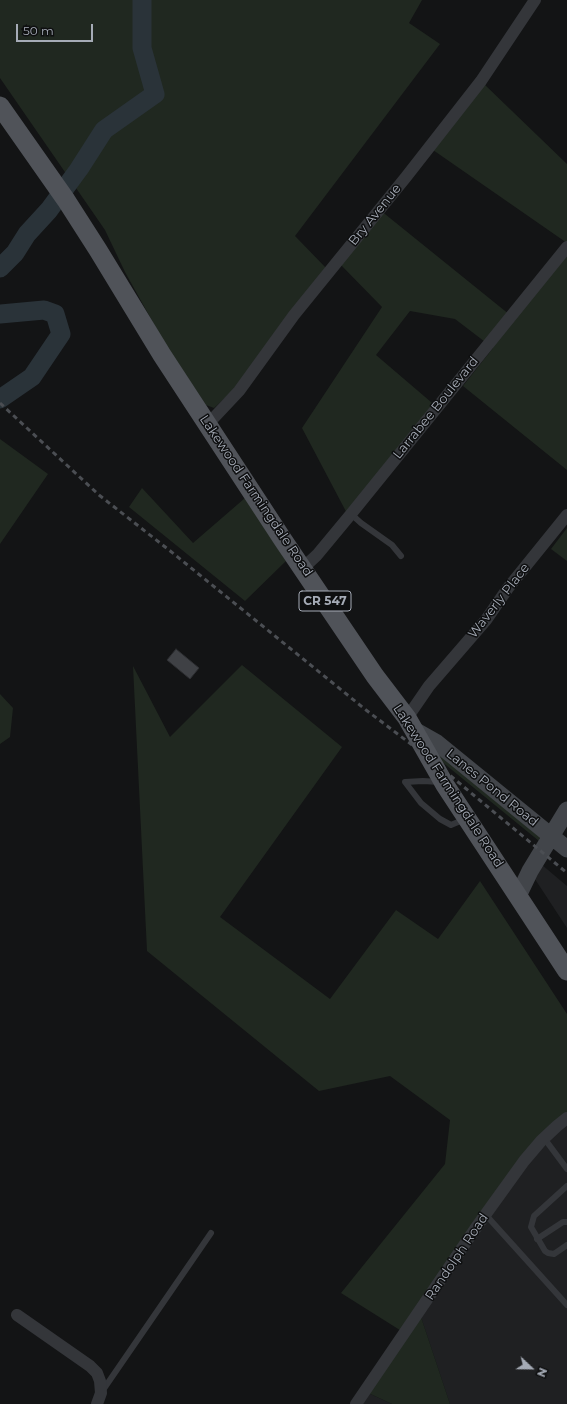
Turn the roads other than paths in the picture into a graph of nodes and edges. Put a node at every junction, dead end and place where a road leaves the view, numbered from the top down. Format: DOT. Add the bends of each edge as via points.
graph roads {
  1 [pos="535,0"];
  2 [pos="0,106"];
  3 [pos="567,247"];
  4 [pos="208,424"];
  5 [pos="351,514"];
  6 [pos="567,516"];
  7 [pos="401,556"];
  8 [pos="303,568"];
  9 [pos="410,724"];
  10 [pos="443,782"];
  11 [pos="567,810"];
  12 [pos="466,818"];
  13 [pos="551,836"];
  14 [pos="567,849"];
  15 [pos="518,896"];
  16 [pos="567,971"];
  17 [pos="567,1118"];
  18 [pos="544,1138"];
  19 [pos="567,1168"];
  20 [pos="567,1186"];
  21 [pos="486,1214"];
  22 [pos="567,1222"];
  23 [pos="211,1233"];
  24 [pos="537,1239"];
  25 [pos="567,1245"];
  26 [pos="567,1305"];
  27 [pos="17,1315"];
  28 [pos="99,1398"];
  29 [pos="356,1404"];
  1 -- 4 [label="street, Bry Avenue" via="481,81 294,315 239,392"];
  2 -- 4 [label="main road, Lakewood Farmingdale Road / CR 547" via="66,200 142,324"];
  3 -- 5 [label="street, Larrabee Boulevard"];
  4 -- 8 [label="main road, Lakewood Farmingdale Road / CR 547"];
  5 -- 7 [label="lane" via="392,544"];
  5 -- 8 [label="street, Larrabee Boulevard"];
  6 -- 9 [label="street, Waverly Place" via="508,588 486,620 429,686"];
  8 -- 9 [label="main road, Lakewood Farmingdale Road / CR 547"];
  9 -- 10 [label="main road, Lakewood Farmingdale Road / CR 547"];
  9 -- 13 [label="street, Lanes Pond Road"];
  10 -- 12 [label="main road, Lakewood Farmingdale Road / CR 547"];
  10 -- 12 [label="lane" via="405,782 421,803 451,826"];
  11 -- 13 [label="street"];
  12 -- 15 [label="main road, Lakewood Farmingdale Road / CR 547"];
  13 -- 14 [label="street, Lanes Pond Road"];
  13 -- 15 [label="street" via="530,870"];
  15 -- 16 [label="main road, Lakewood Farmingdale Road / CR 547"];
  17 -- 18 [label="street, Randolph Road"];
  18 -- 19 [label="lane"];
  18 -- 21 [label="street, Randolph Road"];
  20 -- 24 [label="lane" via="534,1216 531,1227"];
  21 -- 26 [label="lane"];
  21 -- 29 [label="street, Randolph Road"];
  22 -- 24 [label="lane"];
  23 -- 28 [label="lane"];
  24 -- 25 [label="lane" via="545,1252 550,1254"];
  27 -- 28 [label="street" via="97,1373 100,1381"];
}
